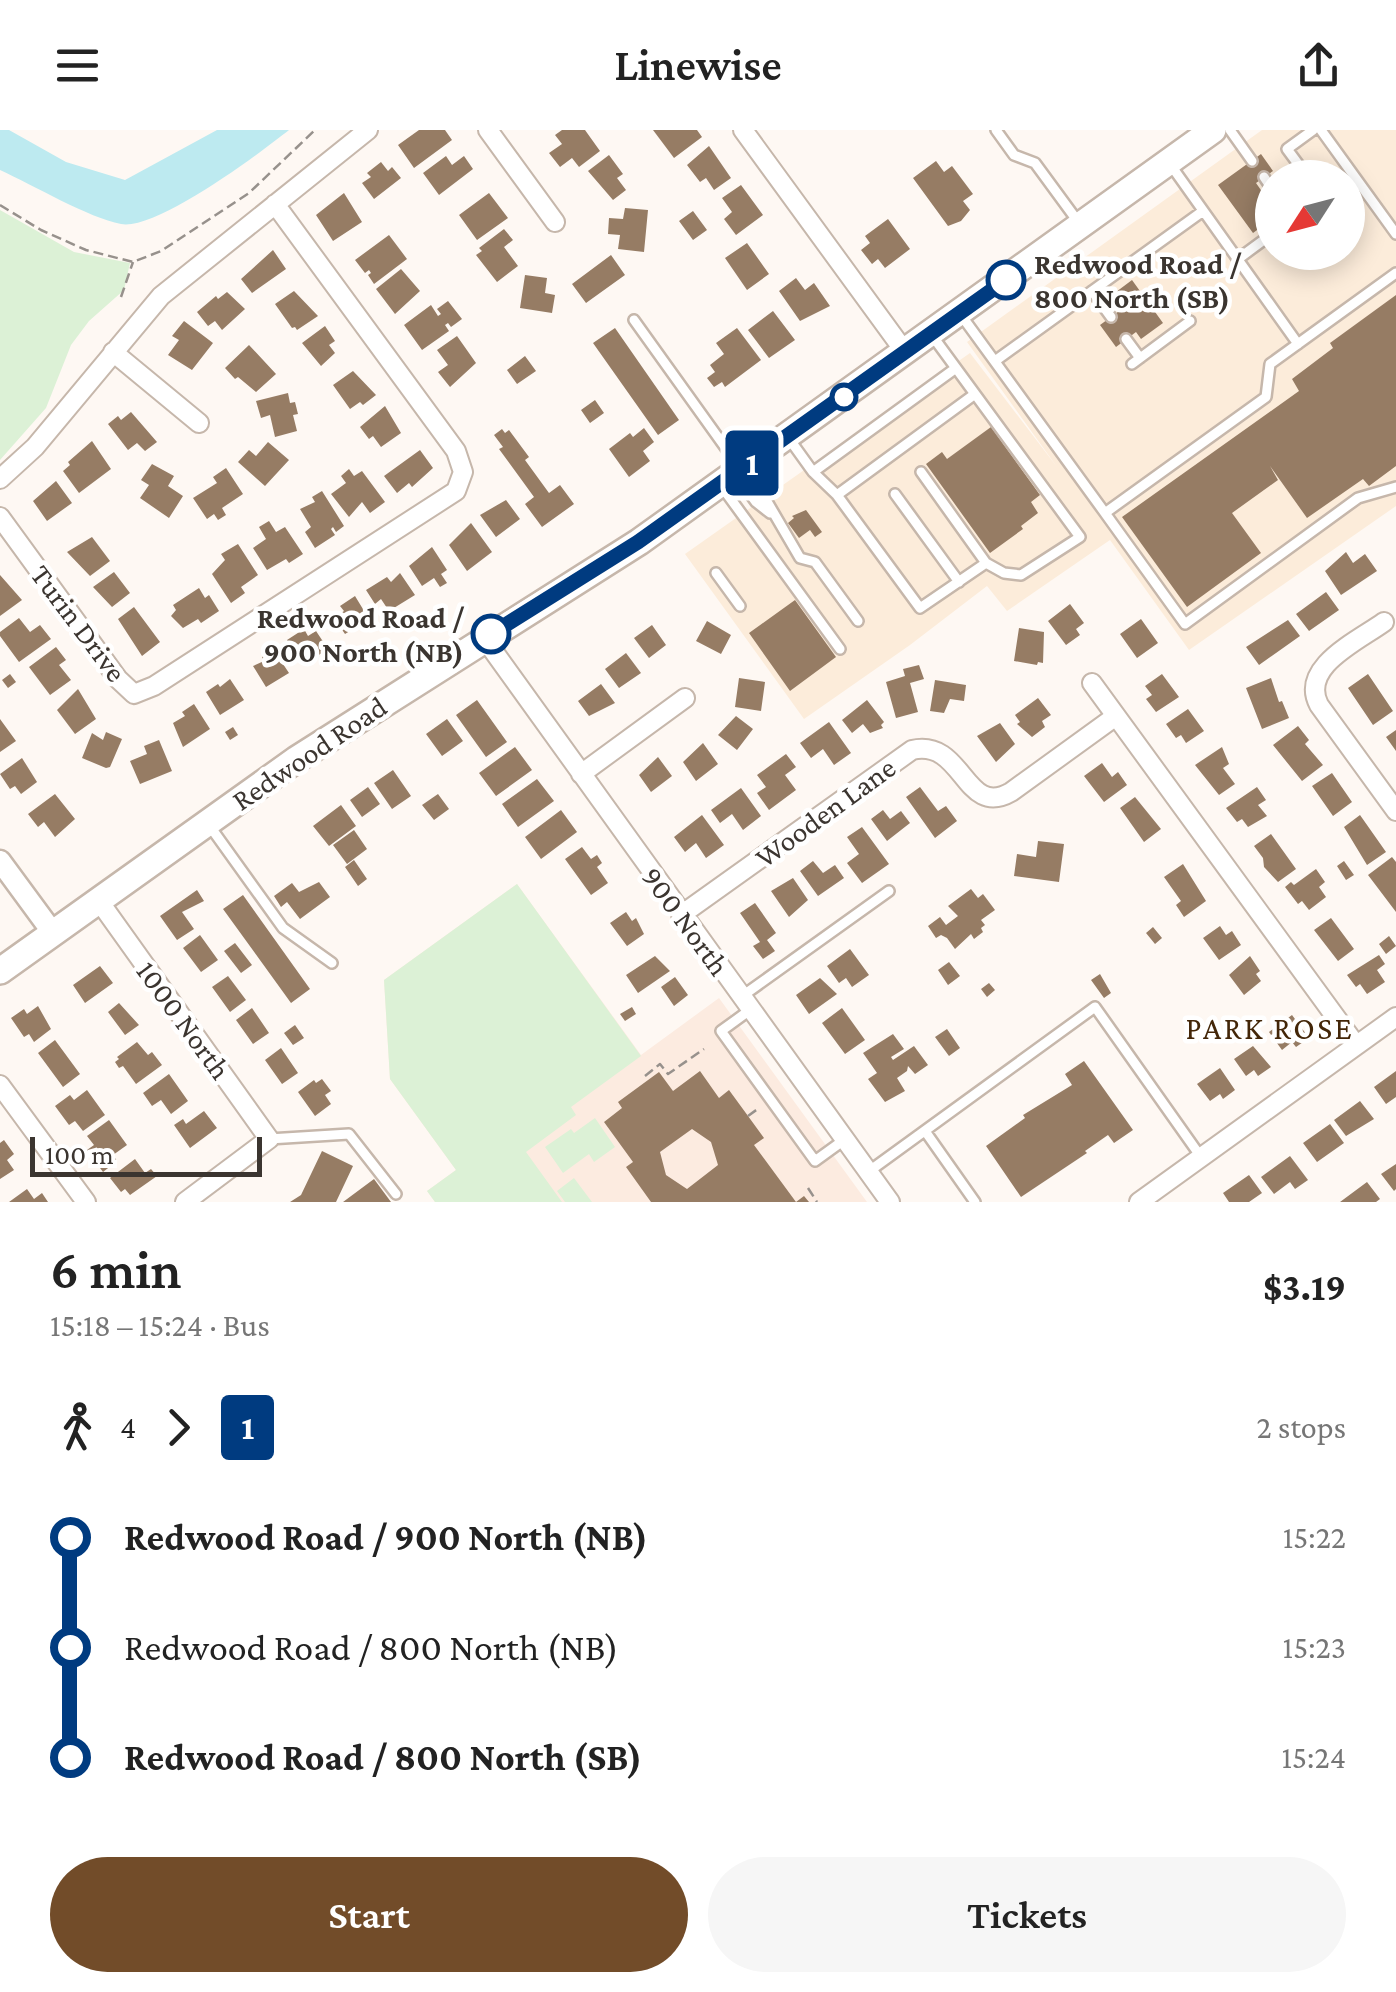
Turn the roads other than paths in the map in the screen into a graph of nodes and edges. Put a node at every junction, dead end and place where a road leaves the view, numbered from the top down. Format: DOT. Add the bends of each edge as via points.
graph roads {
  1 [pos="368,130"];
  2 [pos="488,130"];
  3 [pos="743,130"];
  4 [pos="996,130"];
  5 [pos="1213,130"];
  6 [pos="1230,130"];
  7 [pos="1313,130"];
  8 [pos="1321,130"];
  9 [pos="1296,160"];
  10 [pos="1252,161"];
  11 [pos="1168,162"];
  12 [pos="275,204"];
  13 [pos="1203,211"];
  14 [pos="555,222"];
  15 [pos="1081,226"];
  16 [pos="1396,234"];
  17 [pos="1255,247"];
  18 [pos="1238,260"];
  19 [pos="1396,274"];
  20 [pos="1092,291"];
  21 [pos="960,313"];
  22 [pos="1111,317"];
  23 [pos="634,320"];
  24 [pos="1190,320"];
  25 [pos="930,334"];
  26 [pos="1126,339"];
  27 [pos="1298,344"];
  28 [pos="113,352"];
  29 [pos="906,352"];
  30 [pos="995,361"];
  31 [pos="956,368"];
  32 [pos="976,394"];
  33 [pos="199,422"];
  34 [pos="788,437"];
  35 [pos="814,472"];
  36 [pos="921,472"];
  37 [pos="736,474"];
  38 [pos="0,479"];
  39 [pos="1396,487"];
  40 [pos="895,494"];
  41 [pos="837,495"];
  42 [pos="1105,513"];
  43 [pos="0,518"];
  44 [pos="986,563"];
  45 [pos="716,572"];
  46 [pos="959,582"];
  47 [pos="740,606"];
  48 [pos="858,621"];
  49 [pos="1384,622"];
  50 [pos="484,638"];
  51 [pos="840,649"];
  52 [pos="1092,684"];
  53 [pos="685,698"];
  54 [pos="1116,716"];
  55 [pos="581,774"];
  56 [pos="1396,811"];
  57 [pos="207,822"];
  58 [pos="0,860"];
  59 [pos="888,891"];
  60 [pos="99,901"];
  61 [pos="681,915"];
  62 [pos="52,933"];
  63 [pos="332,963"];
  64 [pos="0,970"];
  65 [pos="745,1004"];
  66 [pos="1396,1017"];
  67 [pos="1356,1046"];
  68 [pos="0,1084"];
  69 [pos="924,1131"];
  70 [pos="270,1139"];
  71 [pos="844,1140"];
  72 [pos="1201,1157"];
  73 [pos="868,1172"];
  74 [pos="396,1194"];
  75 [pos="86,1202"];
  76 [pos="185,1202"];
  77 [pos="890,1202"];
  78 [pos="976,1202"];
  79 [pos="1139,1202"];
  1 -- 12 [label="street"];
  2 -- 14 [label="street"];
  3 -- 29 [label="street"];
  4 -- 15 [label="lane" via="1014,155 1035,163"];
  5 -- 11 [label="main road, Redwood Road"];
  6 -- 10 [label="lane"];
  7 -- 9 [label="lane" via="1287,148"];
  8 -- 16 [label="lane"];
  11 -- 13 [label="lane"];
  11 -- 15 [label="main road, Redwood Road"];
  12 -- 28 [label="street" via="161,296"];
  12 -- 43 [label="street, Turin Drive" via="456,452 460,486 134,694"];
  13 -- 18 [label="lane"];
  13 -- 20 [label="lane"];
  15 -- 21 [label="main road, Redwood Road"];
  17 -- 18 [label="lane"];
  18 -- 27 [label="lane"];
  19 -- 27 [label="lane"];
  20 -- 22 [label="lane"];
  20 -- 30 [label="lane"];
  21 -- 25 [label="main road, Redwood Road"];
  21 -- 30 [label="lane"];
  23 -- 37 [label="lane"];
  24 -- 26 [label="lane" via="1136,361"];
  25 -- 29 [label="main road, Redwood Road"];
  25 -- 31 [label="lane"];
  27 -- 42 [label="lane" via="1270,364 1266,396"];
  28 -- 33 [label="street"];
  28 -- 38 [label="street"];
  29 -- 34 [label="main road, Redwood Road"];
  30 -- 42 [label="lane"];
  31 -- 32 [label="lane"];
  31 -- 35 [label="lane"];
  32 -- 41 [label="lane"];
  32 -- 44 [label="lane" via="1080,537 1021,575"];
  34 -- 35 [label="lane"];
  34 -- 37 [label="main road, Redwood Road"];
  35 -- 41 [label="lane"];
  36 -- 44 [label="lane"];
  37 -- 48 [label="lane" via="765,496 800,558 815,562"];
  37 -- 50 [label="main road, Redwood Road"];
  37 -- 51 [label="lane"];
  39 -- 42 [label="lane" via="1358,498 1185,624"];
  40 -- 46 [label="lane"];
  41 -- 46 [label="lane" via="920,608"];
  44 -- 46 [label="lane"];
  45 -- 47 [label="lane"];
  49 -- 56 [label="street" via="1320,670 1313,686 1318,705"];
  50 -- 55 [label="street, 900 North"];
  50 -- 57 [label="main road, Redwood Road"];
  52 -- 54 [label="street"];
  53 -- 55 [label="street"];
  54 -- 61 [label="street, Wooden Lane" via="997,798 976,792 945,754 912,750"];
  54 -- 67 [label="street"];
  55 -- 61 [label="street, 900 North"];
  57 -- 60 [label="main road, Redwood Road"];
  57 -- 63 [label="lane" via="283,928"];
  58 -- 62 [label="street"];
  59 -- 65 [label="lane"];
  60 -- 62 [label="main road, Redwood Road"];
  60 -- 70 [label="street, 1000 North"];
  61 -- 65 [label="street, 900 North"];
  62 -- 64 [label="main road, Redwood Road"];
  65 -- 71 [label="street, 900 North"];
  65 -- 71 [label="lane" via="722,1031 815,1161"];
  66 -- 67 [label="street"];
  67 -- 72 [label="street"];
  68 -- 75 [label="street"];
  69 -- 72 [label="lane" via="1095,1008"];
  69 -- 73 [label="lane"];
  69 -- 78 [label="lane"];
  70 -- 74 [label="lane" via="349,1134"];
  70 -- 76 [label="street"];
  71 -- 73 [label="street, 900 North"];
  72 -- 79 [label="street"];
  73 -- 77 [label="street, 900 North"];
}
